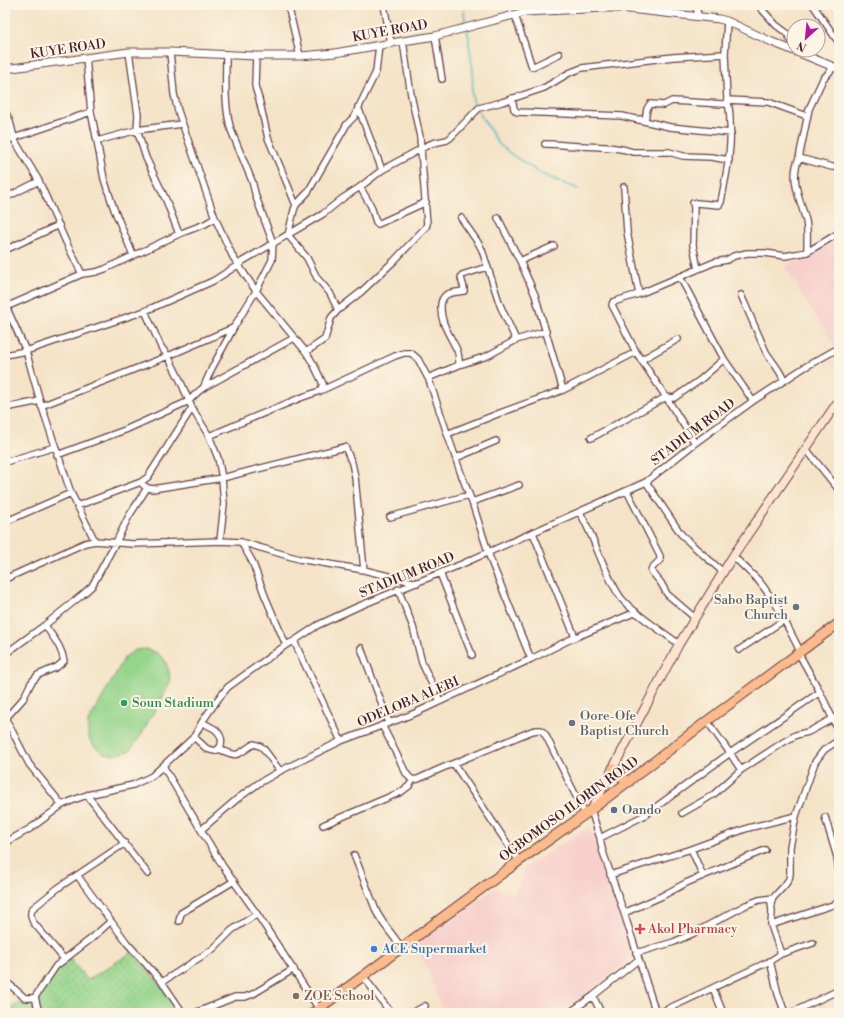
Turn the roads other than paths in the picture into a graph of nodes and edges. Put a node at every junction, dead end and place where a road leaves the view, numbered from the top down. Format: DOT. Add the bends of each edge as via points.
graph roads {
  1 [pos="290,5"];
  2 [pos="384,5"];
  3 [pos="533,5"];
  4 [pos="696,5"];
  5 [pos="758,5"];
  6 [pos="813,5"];
  7 [pos="525,12"];
  8 [pos="515,15"];
  9 [pos="698,16"];
  10 [pos="727,21"];
  11 [pos="786,32"];
  12 [pos="435,36"];
  13 [pos="403,40"];
  14 [pos="391,42"];
  15 [pos="839,43"];
  16 [pos="379,45"];
  17 [pos="129,52"];
  18 [pos="170,52"];
  19 [pos="226,54"];
  20 [pos="559,54"];
  21 [pos="725,54"];
  22 [pos="256,56"];
  23 [pos="300,56"];
  24 [pos="86,58"];
  25 [pos="837,68"];
  26 [pos="5,69"];
  27 [pos="442,79"];
  28 [pos="512,98"];
  29 [pos="727,100"];
  30 [pos="358,107"];
  31 [pos="5,110"];
  32 [pos="90,112"];
  33 [pos="807,116"];
  34 [pos="634,119"];
  35 [pos="182,124"];
  36 [pos="137,130"];
  37 [pos="731,133"];
  38 [pos="14,138"];
  39 [pos="5,141"];
  40 [pos="97,141"];
  41 [pos="545,144"];
  42 [pos="420,149"];
  43 [pos="799,158"];
  44 [pos="730,160"];
  45 [pos="839,167"];
  46 [pos="382,170"];
  47 [pos="39,181"];
  48 [pos="360,187"];
  49 [pos="624,187"];
  50 [pos="5,198"];
  51 [pos="426,202"];
  52 [pos="296,206"];
  53 [pos="215,218"];
  54 [pos="461,218"];
  55 [pos="498,218"];
  56 [pos="59,225"];
  57 [pos="839,232"];
  58 [pos="179,234"];
  59 [pos="288,235"];
  60 [pos="272,243"];
  61 [pos="554,246"];
  62 [pos="5,250"];
  63 [pos="807,252"];
  64 [pos="133,255"];
  65 [pos="520,261"];
  66 [pos="238,265"];
  67 [pos="487,267"];
  68 [pos="698,269"];
  69 [pos="82,274"];
  70 [pos="680,277"];
  71 [pos="256,291"];
  72 [pos="639,294"];
  73 [pos="741,295"];
  74 [pos="5,306"];
  75 [pos="338,310"];
  76 [pos="145,311"];
  77 [pos="234,327"];
  78 [pos="546,331"];
  79 [pos="294,338"];
  80 [pos="678,339"];
  81 [pos="516,340"];
  82 [pos="839,348"];
  83 [pos="26,351"];
  84 [pos="306,352"];
  85 [pos="636,352"];
  86 [pos="5,355"];
  87 [pos="168,356"];
  88 [pos="724,359"];
  89 [pos="641,360"];
  90 [pos="459,365"];
  91 [pos="428,378"];
  92 [pos="784,381"];
  93 [pos="204,386"];
  94 [pos="563,390"];
  95 [pos="320,391"];
  96 [pos="666,397"];
  97 [pos="839,400"];
  98 [pos="189,401"];
  99 [pos="753,401"];
  100 [pos="41,403"];
  101 [pos="5,408"];
  102 [pos="192,408"];
  103 [pos="448,434"];
  104 [pos="208,436"];
  105 [pos="591,438"];
  106 [pos="496,441"];
  107 [pos="695,443"];
  108 [pos="55,447"];
  109 [pos="806,449"];
  110 [pos="57,455"];
  111 [pos="456,458"];
  112 [pos="5,462"];
  113 [pos="222,478"];
  114 [pos="141,482"];
  115 [pos="646,482"];
  116 [pos="519,485"];
  117 [pos="147,488"];
  118 [pos="839,490"];
  119 [pos="627,491"];
  120 [pos="71,493"];
  121 [pos="469,495"];
  122 [pos="472,502"];
  123 [pos="77,506"];
  124 [pos="580,512"];
  125 [pos="390,517"];
  126 [pos="5,522"];
  127 [pos="532,533"];
  128 [pos="95,541"];
  129 [pos="116,542"];
  130 [pos="220,542"];
  131 [pos="241,542"];
  132 [pos="489,552"];
  133 [pos="733,556"];
  134 [pos="364,570"];
  135 [pos="723,572"];
  136 [pos="440,574"];
  137 [pos="5,579"];
  138 [pos="417,583"];
  139 [pos="398,590"];
  140 [pos="636,612"];
  141 [pos="695,618"];
  142 [pos="784,620"];
  143 [pos="839,623"];
  144 [pos="45,625"];
  145 [pos="575,637"];
  146 [pos="294,641"];
  147 [pos="679,644"];
  148 [pos="286,645"];
  149 [pos="361,648"];
  150 [pos="739,650"];
  151 [pos="5,654"];
  152 [pos="799,654"];
  153 [pos="472,655"];
  154 [pos="531,659"];
  155 [pos="820,692"];
  156 [pos="440,701"];
  157 [pos="832,719"];
  158 [pos="5,720"];
  159 [pos="707,721"];
  160 [pos="202,722"];
  161 [pos="389,723"];
  162 [pos="382,725"];
  163 [pos="839,732"];
  164 [pos="194,736"];
  165 [pos="839,740"];
  166 [pos="341,742"];
  167 [pos="219,749"];
  168 [pos="730,753"];
  169 [pos="454,764"];
  170 [pos="163,766"];
  171 [pos="613,768"];
  172 [pos="741,770"];
  173 [pos="280,771"];
  174 [pos="413,780"];
  175 [pos="629,782"];
  176 [pos="87,795"];
  177 [pos="62,805"];
  178 [pos="588,812"];
  179 [pos="682,813"];
  180 [pos="796,816"];
  181 [pos="825,817"];
  182 [pos="323,825"];
  183 [pos="201,830"];
  184 [pos="600,838"];
  185 [pos="5,843"];
  186 [pos="125,843"];
  187 [pos="691,849"];
  188 [pos="765,850"];
  189 [pos="354,855"];
  190 [pos="519,861"];
  191 [pos="839,873"];
  192 [pos="148,874"];
  193 [pos="77,875"];
  194 [pos="610,875"];
  195 [pos="702,876"];
  196 [pos="234,881"];
  197 [pos="773,898"];
  198 [pos="839,903"];
  199 [pos="624,913"];
  200 [pos="257,914"];
  201 [pos="111,921"];
  202 [pos="179,921"];
  203 [pos="771,925"];
  204 [pos="813,943"];
  205 [pos="402,948"];
  206 [pos="636,953"];
  207 [pos="781,954"];
  208 [pos="64,959"];
  209 [pos="638,960"];
  210 [pos="770,961"];
  211 [pos="294,969"];
  212 [pos="363,976"];
  213 [pos="162,982"];
  214 [pos="10,984"];
  215 [pos="713,988"];
  216 [pos="839,990"];
  217 [pos="593,996"];
  218 [pos="35,997"];
  219 [pos="425,1006"];
  220 [pos="316,1011"];
  221 [pos="39,1013"];
  222 [pos="183,1013"];
  223 [pos="194,1013"];
  224 [pos="391,1013"];
  225 [pos="412,1013"];
  226 [pos="569,1013"];
  227 [pos="601,1013"];
  228 [pos="657,1013"];
  229 [pos="723,1013"];
  230 [pos="785,1013"];
  231 [pos="791,1013"];
  1 -- 23 [label="street"];
  2 -- 14 [label="street"];
  3 -- 7 [label="street"];
  4 -- 9 [label="street"];
  5 -- 11 [label="street"];
  6 -- 15 [label="street"];
  7 -- 8 [label="street, KUYE ROAD"];
  7 -- 9 [label="street, KUYE ROAD" via="606,8"];
  8 -- 12 [label="street, KUYE ROAD"];
  8 -- 20 [label="street" via="532,67"];
  9 -- 10 [label="street, KUYE ROAD"];
  10 -- 21 [label="street"];
  10 -- 25 [label="street, KUYE ROAD"];
  12 -- 13 [label="street, KUYE ROAD"];
  12 -- 27 [label="street"];
  13 -- 14 [label="street, KUYE ROAD"];
  13 -- 42 [label="street"];
  14 -- 16 [label="street, KUYE ROAD"];
  16 -- 23 [label="street, KUYE ROAD"];
  16 -- 30 [label="street" via="376,72"];
  17 -- 18 [label="street, KUYE ROAD"];
  17 -- 24 [label="street, KUYE ROAD"];
  17 -- 36 [label="street" via="138,115"];
  18 -- 19 [label="street, KUYE ROAD"];
  18 -- 35 [label="street" via="174,94"];
  19 -- 22 [label="street, KUYE ROAD"];
  19 -- 60 [label="street" via="229,123 252,181"];
  21 -- 28 [label="street" via="588,66 576,69 544,88"];
  21 -- 29 [label="street"];
  22 -- 23 [label="street, KUYE ROAD"];
  22 -- 52 [label="street" via="255,84 268,138"];
  24 -- 26 [label="street, KUYE ROAD"];
  24 -- 32 [label="street"];
  25 -- 33 [label="street" via="823,79"];
  28 -- 34 [label="street" via="514,109 518,112 622,116"];
  28 -- 42 [label="street" via="479,108 447,140"];
  29 -- 33 [label="street" via="768,102"];
  29 -- 34 [label="street" via="723,104 672,101 664,105 650,104 645,120"];
  29 -- 37 [label="street"];
  30 -- 46 [label="street"];
  30 -- 52 [label="street" via="308,192"];
  31 -- 38 [label="street"];
  32 -- 38 [label="street"];
  32 -- 40 [label="street"];
  33 -- 43 [label="street"];
  34 -- 37 [label="street" via="670,128"];
  35 -- 36 [label="street"];
  35 -- 53 [label="street"];
  36 -- 40 [label="street"];
  36 -- 58 [label="street" via="146,158"];
  37 -- 44 [label="street"];
  38 -- 39 [label="street"];
  38 -- 47 [label="street"];
  40 -- 64 [label="street" via="104,179"];
  41 -- 44 [label="street" via="605,146 632,152 669,152 682,156"];
  42 -- 46 [label="street"];
  42 -- 51 [label="street"];
  43 -- 45 [label="street"];
  43 -- 63 [label="street" via="796,163 796,184 806,223"];
  44 -- 68 [label="street" via="719,205 693,203 692,245"];
  46 -- 48 [label="street"];
  47 -- 50 [label="street"];
  47 -- 56 [label="street"];
  48 -- 51 [label="street" via="378,224"];
  48 -- 59 [label="street"];
  49 -- 72 [label="street" via="627,232"];
  51 -- 75 [label="street" via="426,227 394,261"];
  52 -- 59 [label="street"];
  53 -- 58 [label="street"];
  53 -- 66 [label="street"];
  54 -- 67 [label="street" via="479,244"];
  55 -- 65 [label="street"];
  56 -- 62 [label="street"];
  56 -- 69 [label="street"];
  57 -- 63 [label="street"];
  58 -- 64 [label="street"];
  59 -- 60 [label="street"];
  59 -- 75 [label="street" via="307,258"];
  60 -- 66 [label="street"];
  60 -- 71 [label="street" via="272,260"];
  61 -- 65 [label="street"];
  63 -- 68 [label="street" via="785,256 747,253"];
  64 -- 69 [label="street" via="96,272"];
  65 -- 78 [label="street" via="535,295"];
  66 -- 71 [label="street"];
  66 -- 76 [label="street" via="213,281"];
  67 -- 81 [label="street"];
  67 -- 90 [label="street" via="462,275 464,291 447,294 442,301 441,315 457,351"];
  68 -- 70 [label="street"];
  69 -- 74 [label="street"];
  70 -- 72 [label="street"];
  70 -- 88 [label="street"];
  71 -- 77 [label="street"];
  71 -- 79 [label="street"];
  72 -- 85 [label="street" via="613,302 612,305"];
  73 -- 92 [label="street" via="766,352"];
  74 -- 83 [label="street"];
  75 -- 84 [label="street" via="331,318 323,341"];
  76 -- 83 [label="street"];
  76 -- 87 [label="street" via="161,347"];
  77 -- 87 [label="street"];
  77 -- 93 [label="street"];
  78 -- 81 [label="street"];
  78 -- 94 [label="street"];
  79 -- 84 [label="street"];
  79 -- 93 [label="street"];
  80 -- 89 [label="street"];
  81 -- 90 [label="street" via="486,356"];
  82 -- 92 [label="street, STADIUM ROAD"];
  83 -- 86 [label="street"];
  83 -- 100 [label="street"];
  84 -- 95 [label="street" via="323,384"];
  85 -- 89 [label="street"];
  85 -- 94 [label="street"];
  87 -- 98 [label="street"];
  87 -- 100 [label="street"];
  88 -- 96 [label="street" via="674,398"];
  88 -- 99 [label="street"];
  89 -- 96 [label="street"];
  90 -- 91 [label="street"];
  91 -- 95 [label="street" via="418,359 411,353 404,353"];
  91 -- 103 [label="street"];
  92 -- 99 [label="street, STADIUM ROAD"];
  93 -- 98 [label="street"];
  94 -- 103 [label="street"];
  95 -- 104 [label="street"];
  96 -- 105 [label="street"];
  96 -- 107 [label="street"];
  97 -- 109 [label="main road"];
  98 -- 102 [label="street"];
  98 -- 110 [label="street" via="125,430"];
  99 -- 107 [label="street, STADIUM ROAD"];
  100 -- 101 [label="street"];
  100 -- 108 [label="street"];
  102 -- 104 [label="street"];
  102 -- 114 [label="street" via="148,476"];
  103 -- 111 [label="street"];
  104 -- 113 [label="street" via="218,458"];
  106 -- 111 [label="street"];
  107 -- 115 [label="street, STADIUM ROAD"];
  108 -- 110 [label="street"];
  108 -- 112 [label="street"];
  109 -- 118 [label="street"];
  109 -- 133 [label="main road"];
  110 -- 120 [label="street"];
  111 -- 121 [label="street"];
  113 -- 117 [label="street" via="152,490"];
  113 -- 130 [label="street" via="224,504"];
  113 -- 134 [label="street" via="345,447 352,463"];
  114 -- 117 [label="street"];
  114 -- 123 [label="street"];
  115 -- 119 [label="street, STADIUM ROAD"];
  115 -- 135 [label="street" via="681,534"];
  116 -- 122 [label="street"];
  117 -- 129 [label="street"];
  119 -- 124 [label="street, STADIUM ROAD"];
  119 -- 141 [label="street" via="660,556 652,572 667,594"];
  120 -- 123 [label="street"];
  120 -- 126 [label="street"];
  121 -- 122 [label="street"];
  121 -- 125 [label="street"];
  122 -- 132 [label="street"];
  123 -- 128 [label="street"];
  124 -- 127 [label="street, STADIUM ROAD"];
  124 -- 140 [label="street" via="606,572 622,599"];
  127 -- 132 [label="street, STADIUM ROAD"];
  127 -- 145 [label="street"];
  128 -- 129 [label="street"];
  128 -- 137 [label="street" via="85,543"];
  129 -- 130 [label="street"];
  129 -- 144 [label="street" via="92,586"];
  130 -- 131 [label="street"];
  131 -- 134 [label="street" via="299,559"];
  131 -- 148 [label="street" via="252,561"];
  132 -- 136 [label="street, STADIUM ROAD"];
  132 -- 154 [label="street"];
  133 -- 135 [label="main road"];
  133 -- 142 [label="street" via="759,581"];
  134 -- 138 [label="street"];
  135 -- 141 [label="main road"];
  136 -- 138 [label="street, STADIUM ROAD"];
  136 -- 153 [label="street"];
  138 -- 139 [label="street, STADIUM ROAD"];
  139 -- 146 [label="street, STADIUM ROAD" via="330,619"];
  139 -- 156 [label="street" via="413,627 422,663"];
  140 -- 145 [label="street, ODELOBA ALEBI"];
  140 -- 147 [label="street"];
  141 -- 147 [label="main road"];
  142 -- 150 [label="street"];
  142 -- 152 [label="street"];
  143 -- 152 [label="highway, OGBOMOSO ILORIN ROAD"];
  144 -- 151 [label="street"];
  144 -- 158 [label="street" via="57,642 64,661 57,667 38,674 23,699"];
  145 -- 154 [label="street, ODELOBA ALEBI"];
  146 -- 148 [label="street, STADIUM ROAD"];
  146 -- 166 [label="street"];
  147 -- 171 [label="main road"];
  148 -- 160 [label="street, STADIUM ROAD" via="228,687"];
  149 -- 161 [label="street"];
  152 -- 155 [label="street"];
  152 -- 159 [label="highway, OGBOMOSO ILORIN ROAD"];
  154 -- 156 [label="street, ODELOBA ALEBI"];
  155 -- 157 [label="street"];
  155 -- 168 [label="street"];
  156 -- 161 [label="street, ODELOBA ALEBI"];
  157 -- 163 [label="street"];
  157 -- 172 [label="street" via="808,732 796,734"];
  158 -- 177 [label="street" via="29,764"];
  159 -- 168 [label="street"];
  159 -- 175 [label="highway, OGBOMOSO ILORIN ROAD"];
  160 -- 164 [label="street, STADIUM ROAD"];
  160 -- 167 [label="street" via="216,729 222,737"];
  161 -- 162 [label="street, ODELOBA ALEBI"];
  162 -- 166 [label="street, ODELOBA ALEBI"];
  162 -- 174 [label="street" via="406,773"];
  164 -- 167 [label="street" via="207,749"];
  164 -- 170 [label="street, STADIUM ROAD"];
  165 -- 180 [label="street" via="824,750 814,762"];
  166 -- 173 [label="street, ODELOBA ALEBI"];
  167 -- 173 [label="street" via="234,756 254,744 260,746"];
  168 -- 172 [label="street"];
  168 -- 184 [label="street" via="644,815"];
  169 -- 174 [label="street"];
  169 -- 178 [label="street" via="532,731 541,730"];
  169 -- 190 [label="street"];
  170 -- 176 [label="street, STADIUM ROAD" via="152,776 133,785"];
  170 -- 183 [label="street"];
  171 -- 175 [label="highway"];
  171 -- 178 [label="main road"];
  172 -- 179 [label="street" via="714,794"];
  173 -- 183 [label="street, ODELOBA ALEBI" via="237,799"];
  174 -- 182 [label="street" via="401,792"];
  175 -- 178 [label="highway, OGBOMOSO ILORIN ROAD"];
  176 -- 177 [label="street, STADIUM ROAD"];
  176 -- 186 [label="street"];
  177 -- 185 [label="street, STADIUM ROAD"];
  178 -- 184 [label="street"];
  178 -- 190 [label="highway, OGBOMOSO ILORIN ROAD"];
  180 -- 187 [label="street" via="748,828"];
  180 -- 197 [label="street" via="790,847 789,879"];
  181 -- 191 [label="street"];
  183 -- 196 [label="street"];
  184 -- 194 [label="street"];
  186 -- 192 [label="street"];
  186 -- 193 [label="street"];
  187 -- 194 [label="street"];
  187 -- 195 [label="street"];
  188 -- 195 [label="street"];
  189 -- 205 [label="street" via="377,913"];
  190 -- 205 [label="highway, OGBOMOSO ILORIN ROAD"];
  193 -- 201 [label="street"];
  193 -- 208 [label="street" via="34,906 30,912 33,922"];
  194 -- 199 [label="street"];
  195 -- 199 [label="street"];
  196 -- 200 [label="street"];
  196 -- 202 [label="street" via="181,913"];
  197 -- 203 [label="street"];
  197 -- 206 [label="street" via="746,905 674,942"];
  198 -- 203 [label="street"];
  199 -- 206 [label="street"];
  200 -- 211 [label="street"];
  200 -- 213 [label="street" via="232,930 213,949"];
  201 -- 208 [label="street"];
  201 -- 213 [label="street"];
  203 -- 207 [label="street"];
  204 -- 207 [label="street"];
  205 -- 212 [label="highway, OGBOMOSO ILORIN ROAD"];
  206 -- 209 [label="street"];
  207 -- 210 [label="street"];
  208 -- 218 [label="street" via="52,970"];
  209 -- 217 [label="street"];
  209 -- 228 [label="street"];
  210 -- 215 [label="street"];
  210 -- 230 [label="street"];
  211 -- 220 [label="street"];
  211 -- 223 [label="street" via="253,994 235,997"];
  212 -- 220 [label="highway, OGBOMOSO ILORIN ROAD"];
  212 -- 224 [label="street"];
  213 -- 222 [label="street"];
  214 -- 218 [label="street" via="25,998"];
  215 -- 228 [label="street"];
  215 -- 229 [label="street"];
  216 -- 231 [label="street"];
  217 -- 226 [label="street"];
  217 -- 227 [label="street"];
  218 -- 221 [label="street"];
  219 -- 225 [label="street"];
}
